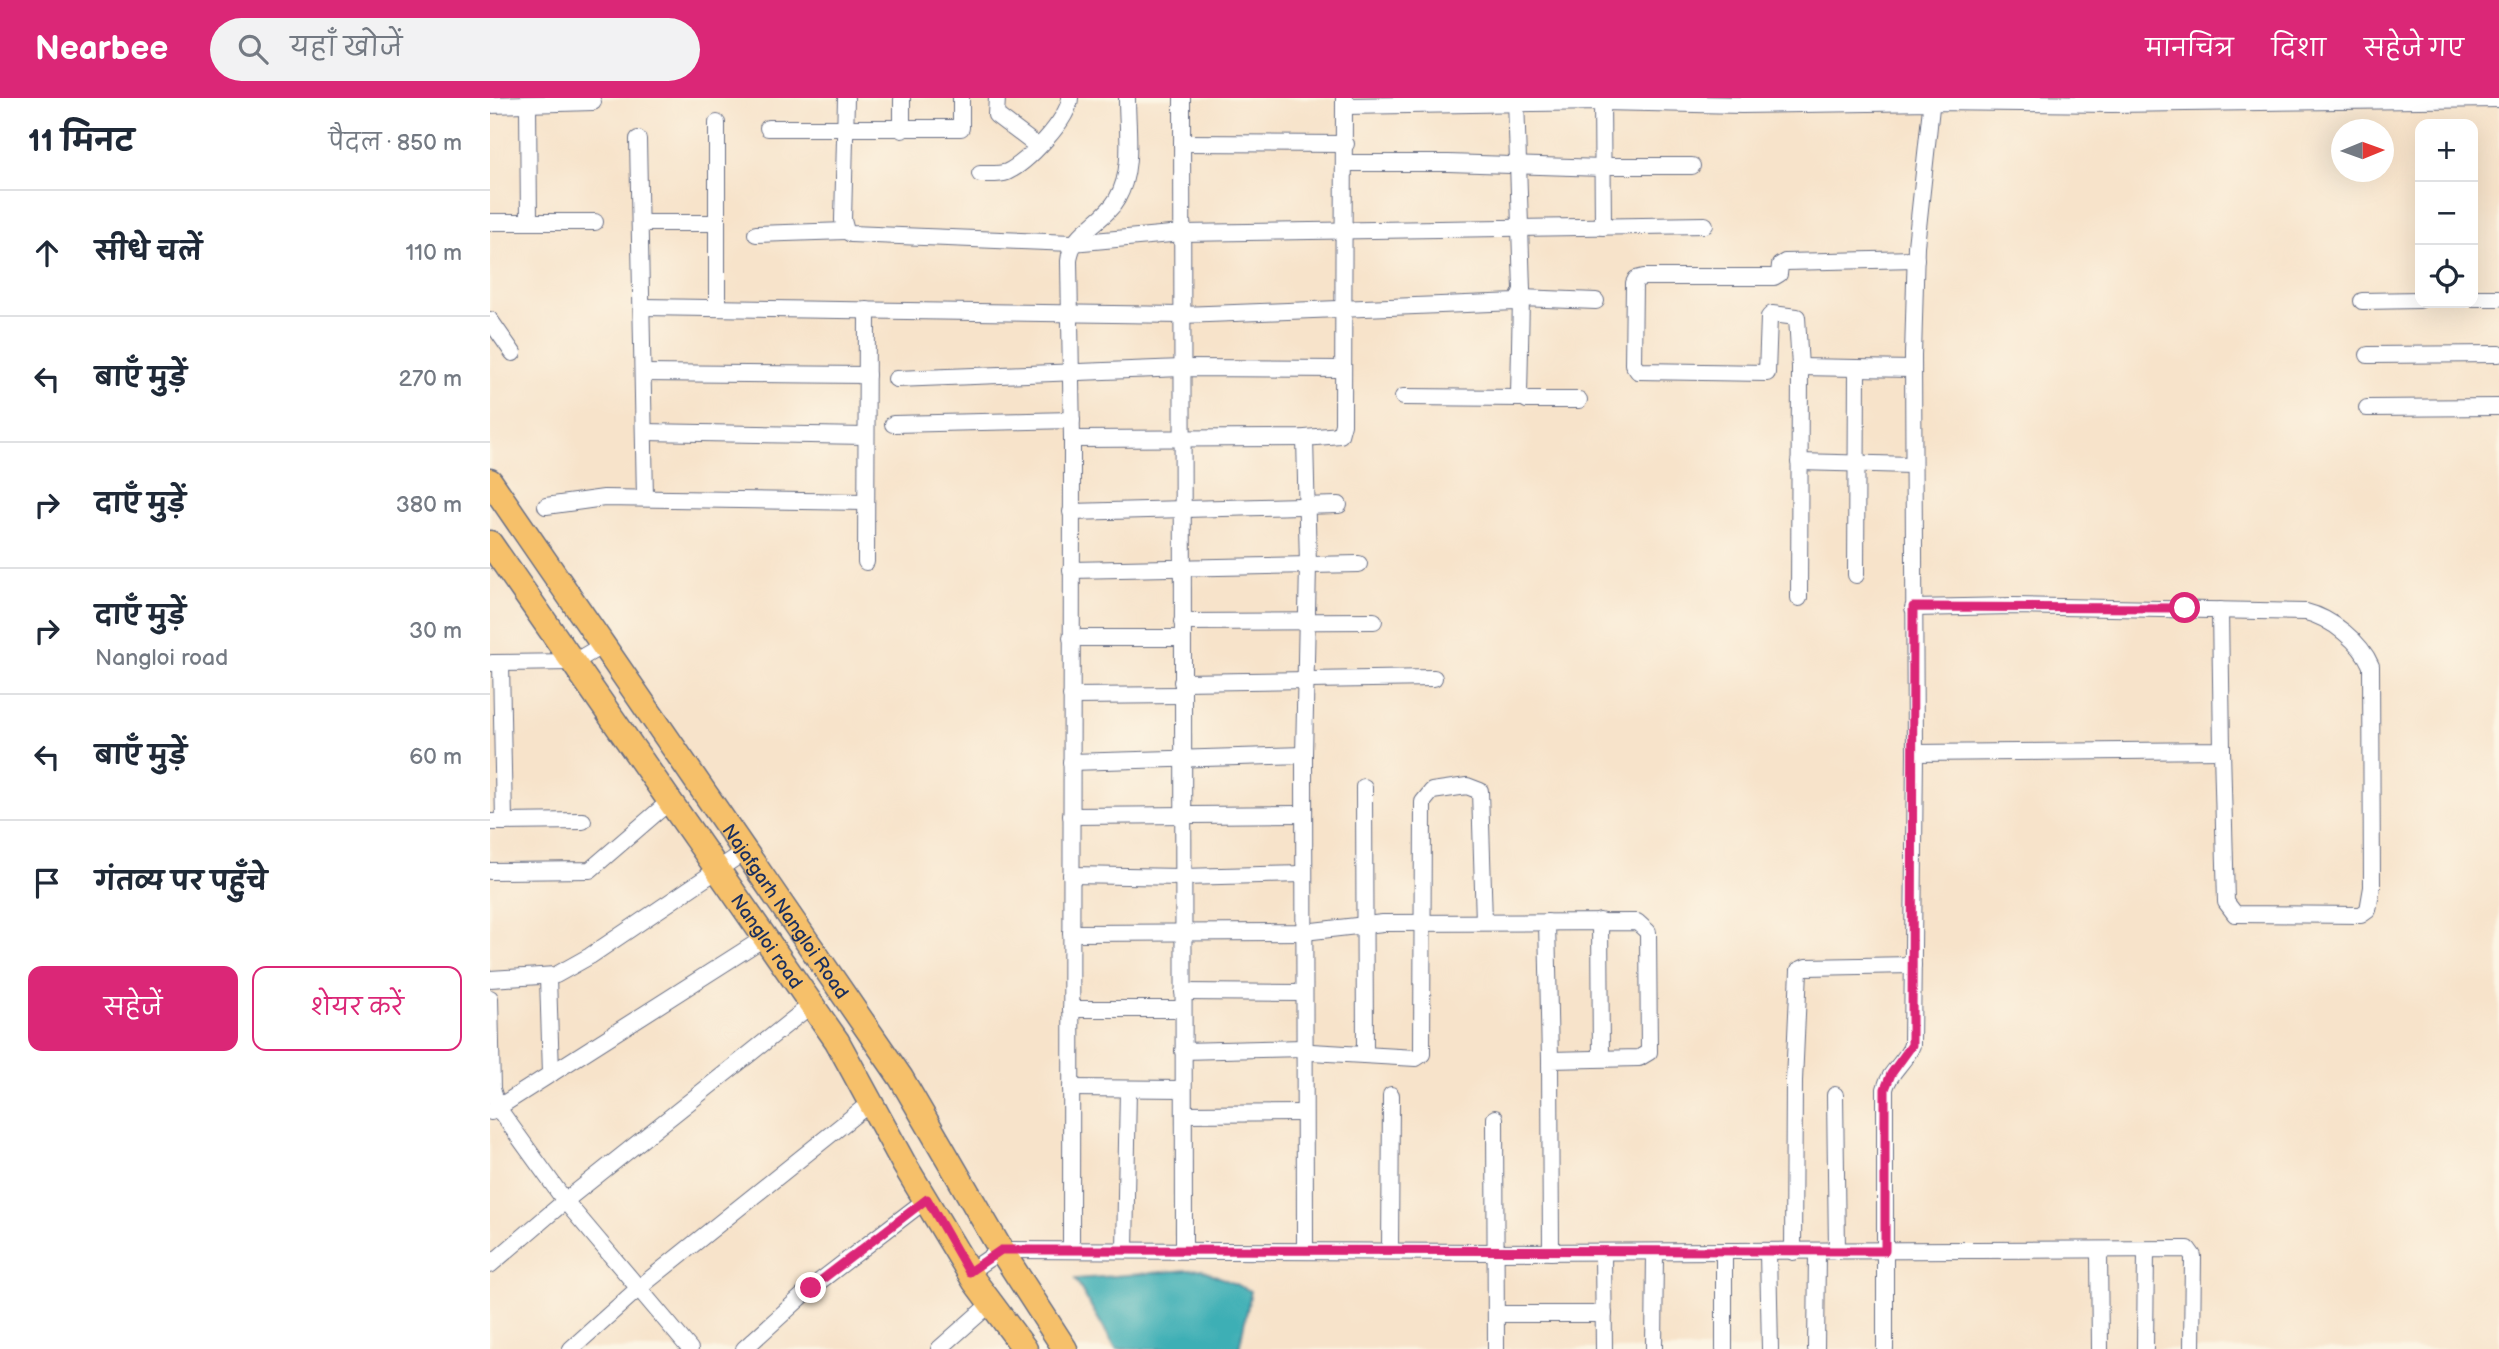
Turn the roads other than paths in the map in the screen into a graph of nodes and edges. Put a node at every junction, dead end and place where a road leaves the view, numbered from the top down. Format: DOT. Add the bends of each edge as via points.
graph roads {
  1 [pos="846,98"];
  2 [pos="902,98"];
  3 [pos="961,98"];
  4 [pos="997,98"];
  5 [pos="1070,98"];
  6 [pos="1127,98"];
  7 [pos="1182,98"];
  8 [pos="2483,98"];
  9 [pos="2362,99"];
  10 [pos="2428,99"];
  11 [pos="2499,99"];
  12 [pos="1602,100"];
  13 [pos="1668,100"];
  14 [pos="1932,100"];
  15 [pos="2218,100"];
  16 [pos="2271,100"];
  17 [pos="2324,100"];
  18 [pos="1516,101"];
  19 [pos="1992,101"];
  20 [pos="2044,101"];
  21 [pos="2112,101"];
  22 [pos="593,102"];
  23 [pos="1344,102"];
  24 [pos="1742,102"];
  25 [pos="490,105"];
  26 [pos="528,105"];
  27 [pos="717,123"];
  28 [pos="768,128"];
  29 [pos="846,130"];
  30 [pos="902,130"];
  31 [pos="638,139"];
  32 [pos="1182,143"];
  33 [pos="1346,144"];
  34 [pos="1037,146"];
  35 [pos="1346,163"];
  36 [pos="1518,165"];
  37 [pos="1692,166"];
  38 [pos="1602,167"];
  39 [pos="980,174"];
  40 [pos="529,221"];
  41 [pos="490,222"];
  42 [pos="595,222"];
  43 [pos="641,223"];
  44 [pos="717,223"];
  45 [pos="1706,225"];
  46 [pos="1603,227"];
  47 [pos="1345,229"];
  48 [pos="1520,229"];
  49 [pos="846,231"];
  50 [pos="1182,233"];
  51 [pos="756,234"];
  52 [pos="1072,243"];
  53 [pos="1916,259"];
  54 [pos="1521,298"];
  55 [pos="2478,298"];
  56 [pos="2499,298"];
  57 [pos="2415,300"];
  58 [pos="1596,301"];
  59 [pos="2362,301"];
  60 [pos="643,307"];
  61 [pos="1344,307"];
  62 [pos="717,308"];
  63 [pos="867,310"];
  64 [pos="1068,312"];
  65 [pos="1182,315"];
  66 [pos="490,320"];
  67 [pos="513,353"];
  68 [pos="2499,354"];
  69 [pos="2368,355"];
  70 [pos="1800,367"];
  71 [pos="1857,368"];
  72 [pos="1182,369"];
  73 [pos="1343,369"];
  74 [pos="1913,369"];
  75 [pos="1069,372"];
  76 [pos="643,373"];
  77 [pos="867,375"];
  78 [pos="896,379"];
  79 [pos="1403,397"];
  80 [pos="1522,398"];
  81 [pos="1579,400"];
  82 [pos="2499,407"];
  83 [pos="2367,408"];
  84 [pos="1072,420"];
  85 [pos="893,424"];
  86 [pos="644,432"];
  87 [pos="866,436"];
  88 [pos="1182,438"];
  89 [pos="1305,438"];
  90 [pos="1072,439"];
  91 [pos="1800,462"];
  92 [pos="1856,464"];
  93 [pos="1912,465"];
  94 [pos="490,481"];
  95 [pos="645,498"];
  96 [pos="866,502"];
  97 [pos="1339,505"];
  98 [pos="546,506"];
  99 [pos="1307,506"];
  100 [pos="1182,509"];
  101 [pos="1071,512"];
  102 [pos="490,543"];
  103 [pos="866,562"];
  104 [pos="1359,564"];
  105 [pos="1308,565"];
  106 [pos="1182,568"];
  107 [pos="1071,570"];
  108 [pos="1856,575"];
  109 [pos="1799,598"];
  110 [pos="1913,607"];
  111 [pos="2220,610"];
  112 [pos="1307,621"];
  113 [pos="1374,621"];
  114 [pos="1182,630"];
  115 [pos="1071,638"];
  116 [pos="603,645"];
  117 [pos="574,662"];
  118 [pos="495,663"];
  119 [pos="1434,678"];
  120 [pos="1307,680"];
  121 [pos="1182,688"];
  122 [pos="1071,696"];
  123 [pos="2222,750"];
  124 [pos="1915,753"];
  125 [pos="1304,755"];
  126 [pos="1182,758"];
  127 [pos="1071,762"];
  128 [pos="1364,788"];
  129 [pos="670,801"];
  130 [pos="1304,814"];
  131 [pos="1071,816"];
  132 [pos="1182,817"];
  133 [pos="583,821"];
  134 [pos="497,822"];
  135 [pos="744,852"];
  136 [pos="490,871"];
  137 [pos="717,871"];
  138 [pos="1304,874"];
  139 [pos="1071,875"];
  140 [pos="1182,877"];
  141 [pos="1600,921"];
  142 [pos="1423,922"];
  143 [pos="1484,922"];
  144 [pos="1547,922"];
  145 [pos="1367,925"];
  146 [pos="1071,933"];
  147 [pos="1304,933"];
  148 [pos="1183,934"];
  149 [pos="764,938"];
  150 [pos="1913,965"];
  151 [pos="548,977"];
  152 [pos="490,979"];
  153 [pos="1183,992"];
  154 [pos="1304,993"];
  155 [pos="490,998"];
  156 [pos="811,1005"];
  157 [pos="1071,1009"];
  158 [pos="1183,1009"];
  159 [pos="1308,1050"];
  160 [pos="1183,1051"];
  161 [pos="1365,1055"];
  162 [pos="1601,1058"];
  163 [pos="1550,1060"];
  164 [pos="551,1074"];
  165 [pos="1071,1088"];
  166 [pos="1128,1089"];
  167 [pos="1184,1089"];
  168 [pos="1391,1095"];
  169 [pos="1835,1095"];
  170 [pos="871,1102"];
  171 [pos="494,1110"];
  172 [pos="1304,1113"];
  173 [pos="1184,1114"];
  174 [pos="1495,1118"];
  175 [pos="927,1199"];
  176 [pos="565,1201"];
  177 [pos="1001,1250"];
  178 [pos="1070,1250"];
  179 [pos="1125,1250"];
  180 [pos="1184,1250"];
  181 [pos="1305,1250"];
  182 [pos="1390,1251"];
  183 [pos="1817,1251"];
  184 [pos="1837,1251"];
  185 [pos="1885,1251"];
  186 [pos="2099,1251"];
  187 [pos="2146,1251"];
  188 [pos="1496,1252"];
  189 [pos="1551,1252"];
  190 [pos="1603,1252"];
  191 [pos="1655,1252"];
  192 [pos="1724,1252"];
  193 [pos="1768,1252"];
  194 [pos="1793,1252"];
  195 [pos="490,1265"];
  196 [pos="969,1272"];
  197 [pos="639,1287"];
  198 [pos="991,1303"];
  199 [pos="1497,1314"];
  200 [pos="1604,1314"];
  201 [pos="571,1349"];
  202 [pos="690,1349"];
  203 [pos="744,1349"];
  204 [pos="939,1349"];
  205 [pos="1025,1349"];
  206 [pos="1065,1349"];
  207 [pos="1496,1349"];
  208 [pos="1604,1349"];
  209 [pos="1654,1349"];
  210 [pos="1724,1349"];
  211 [pos="1770,1349"];
  212 [pos="1816,1349"];
  213 [pos="1885,1349"];
  214 [pos="2100,1349"];
  215 [pos="2146,1349"];
  216 [pos="2192,1349"];
  1 -- 29 [label="street"];
  2 -- 30 [label="street"];
  3 -- 30 [label="street" via="961,128"];
  4 -- 34 [label="street" via="996,116"];
  5 -- 34 [label="street" via="1064,119"];
  6 -- 52 [label="street" via="1124,183 1110,211"];
  7 -- 32 [label="street"];
  8 -- 10 [label="street"];
  8 -- 11 [label="street"];
  9 -- 10 [label="street"];
  9 -- 17 [label="street"];
  12 -- 13 [label="street"];
  12 -- 18 [label="street"];
  12 -- 38 [label="street"];
  13 -- 24 [label="street"];
  14 -- 19 [label="street"];
  14 -- 24 [label="street"];
  14 -- 53 [label="street"];
  15 -- 16 [label="street"];
  15 -- 21 [label="street"];
  16 -- 17 [label="street"];
  18 -- 23 [label="street"];
  18 -- 36 [label="street"];
  19 -- 20 [label="street"];
  20 -- 21 [label="street"];
  22 -- 26 [label="street"];
  23 -- 33 [label="street"];
  25 -- 26 [label="street"];
  26 -- 40 [label="street"];
  27 -- 44 [label="street"];
  28 -- 29 [label="street"];
  29 -- 30 [label="street"];
  29 -- 49 [label="street"];
  31 -- 43 [label="street"];
  32 -- 33 [label="street"];
  32 -- 50 [label="street"];
  33 -- 35 [label="street"];
  34 -- 39 [label="street" via="1009,171"];
  35 -- 36 [label="street"];
  35 -- 47 [label="street"];
  36 -- 38 [label="street"];
  36 -- 48 [label="street"];
  37 -- 38 [label="street"];
  38 -- 46 [label="street"];
  40 -- 41 [label="street"];
  40 -- 42 [label="street"];
  43 -- 44 [label="street"];
  43 -- 60 [label="street"];
  44 -- 62 [label="street"];
  45 -- 46 [label="street"];
  46 -- 48 [label="street"];
  47 -- 48 [label="street"];
  47 -- 50 [label="street"];
  47 -- 61 [label="street"];
  48 -- 54 [label="street"];
  49 -- 51 [label="street"];
  49 -- 52 [label="street"];
  50 -- 52 [label="street"];
  50 -- 65 [label="street"];
  52 -- 64 [label="street"];
  53 -- 70 [label="street" via="1785,262 1774,277 1636,279 1633,364 1638,371 1768,373 1769,317 1786,314 1797,317"];
  53 -- 74 [label="street"];
  54 -- 58 [label="street"];
  54 -- 61 [label="street" via="1510,304"];
  54 -- 80 [label="street"];
  55 -- 56 [label="street"];
  57 -- 59 [label="street"];
  60 -- 62 [label="street"];
  60 -- 76 [label="street"];
  61 -- 65 [label="street"];
  61 -- 73 [label="street"];
  62 -- 63 [label="street"];
  63 -- 64 [label="street"];
  63 -- 77 [label="street"];
  64 -- 65 [label="street"];
  64 -- 75 [label="street"];
  65 -- 72 [label="street"];
  66 -- 67 [label="street"];
  68 -- 69 [label="street"];
  70 -- 71 [label="street"];
  70 -- 91 [label="street"];
  71 -- 74 [label="street"];
  71 -- 92 [label="street"];
  72 -- 73 [label="street"];
  72 -- 75 [label="street"];
  72 -- 88 [label="street"];
  73 -- 89 [label="street" via="1343,430 1334,436"];
  74 -- 93 [label="street"];
  75 -- 78 [label="street"];
  75 -- 84 [label="street"];
  76 -- 77 [label="street"];
  76 -- 86 [label="street"];
  77 -- 87 [label="street"];
  79 -- 80 [label="street"];
  80 -- 81 [label="street"];
  82 -- 83 [label="street"];
  84 -- 85 [label="street"];
  84 -- 90 [label="street"];
  86 -- 87 [label="street"];
  86 -- 95 [label="street"];
  87 -- 96 [label="street"];
  88 -- 89 [label="street"];
  88 -- 90 [label="street"];
  88 -- 100 [label="street"];
  89 -- 99 [label="street"];
  90 -- 101 [label="street"];
  91 -- 92 [label="street"];
  91 -- 109 [label="street"];
  92 -- 93 [label="street"];
  92 -- 108 [label="street"];
  93 -- 110 [label="street"];
  94 -- 116 [label="main road, Najafgarh Nangloi Road"];
  95 -- 96 [label="street"];
  95 -- 98 [label="street" via="585,499"];
  96 -- 103 [label="street"];
  97 -- 99 [label="street"];
  99 -- 100 [label="street"];
  99 -- 105 [label="street"];
  100 -- 101 [label="street"];
  100 -- 106 [label="street"];
  101 -- 107 [label="street"];
  102 -- 117 [label="main road, Nangloi road"];
  104 -- 105 [label="street"];
  105 -- 106 [label="street"];
  105 -- 112 [label="street"];
  106 -- 107 [label="street"];
  106 -- 114 [label="street"];
  107 -- 115 [label="street"];
  110 -- 111 [label="street"];
  110 -- 124 [label="street"];
  111 -- 123 [label="street"];
  111 -- 123 [label="street" via="2321,615 2366,655 2371,666 2372,887 2368,910 2361,915 2298,915 2235,914 2229,910"];
  112 -- 113 [label="street"];
  112 -- 114 [label="street"];
  112 -- 120 [label="street"];
  114 -- 115 [label="street"];
  114 -- 121 [label="street"];
  115 -- 122 [label="street"];
  116 -- 117 [label="street"];
  116 -- 135 [label="main road, Najafgarh Nangloi Road"];
  117 -- 118 [label="street"];
  117 -- 129 [label="main road, Nangloi road"];
  118 -- 134 [label="street"];
  119 -- 120 [label="street"];
  120 -- 121 [label="street"];
  120 -- 125 [label="street"];
  121 -- 122 [label="street"];
  121 -- 126 [label="street"];
  122 -- 127 [label="street"];
  123 -- 124 [label="street"];
  124 -- 150 [label="street"];
  125 -- 126 [label="street"];
  125 -- 130 [label="street"];
  126 -- 127 [label="street"];
  126 -- 132 [label="street"];
  127 -- 131 [label="street"];
  128 -- 145 [label="street"];
  129 -- 136 [label="street" via="590,870"];
  129 -- 137 [label="main road, Nangloi road"];
  130 -- 132 [label="street"];
  130 -- 138 [label="street"];
  131 -- 132 [label="street"];
  131 -- 139 [label="street"];
  132 -- 140 [label="street"];
  133 -- 134 [label="street"];
  135 -- 137 [label="street"];
  135 -- 177 [label="main road, Najafgarh Nangloi Road" via="901,1078"];
  137 -- 149 [label="main road, Nangloi road"];
  137 -- 151 [label="street" via="590,956"];
  138 -- 140 [label="street"];
  138 -- 147 [label="street"];
  139 -- 140 [label="street"];
  139 -- 146 [label="street"];
  140 -- 148 [label="street"];
  141 -- 144 [label="street"];
  141 -- 162 [label="street"];
  141 -- 162 [label="street" via="1637,922 1648,932 1650,1048 1643,1057"];
  142 -- 143 [label="street"];
  142 -- 143 [label="street" via="1423,802 1432,791 1467,786 1481,796"];
  142 -- 145 [label="street"];
  142 -- 161 [label="street" via="1422,1054 1416,1058"];
  143 -- 144 [label="street"];
  144 -- 163 [label="street"];
  145 -- 147 [label="street"];
  145 -- 161 [label="street"];
  146 -- 148 [label="street"];
  146 -- 157 [label="street"];
  147 -- 148 [label="street"];
  147 -- 154 [label="street"];
  148 -- 153 [label="street"];
  149 -- 156 [label="main road, Nangloi road"];
  149 -- 164 [label="street"];
  150 -- 185 [label="street" via="1912,1045 1885,1089"];
  150 -- 194 [label="street" via="1799,970"];
  151 -- 152 [label="street"];
  151 -- 164 [label="street"];
  153 -- 154 [label="street"];
  153 -- 158 [label="street"];
  154 -- 159 [label="street"];
  155 -- 171 [label="street"];
  156 -- 170 [label="main road, Nangloi road"];
  156 -- 176 [label="street"];
  157 -- 158 [label="street"];
  157 -- 165 [label="street"];
  158 -- 160 [label="street"];
  159 -- 160 [label="street"];
  159 -- 161 [label="street"];
  159 -- 172 [label="street"];
  160 -- 167 [label="street"];
  162 -- 163 [label="street"];
  163 -- 189 [label="street"];
  164 -- 171 [label="street"];
  165 -- 166 [label="street"];
  165 -- 178 [label="street"];
  166 -- 167 [label="street"];
  166 -- 179 [label="street"];
  167 -- 173 [label="street"];
  168 -- 182 [label="street"];
  169 -- 184 [label="street"];
  170 -- 175 [label="main road, Nangloi road"];
  170 -- 197 [label="street"];
  171 -- 176 [label="street"];
  172 -- 173 [label="street"];
  172 -- 181 [label="street"];
  173 -- 180 [label="street"];
  174 -- 188 [label="street"];
  175 -- 196 [label="main road, Nangloi road"];
  175 -- 203 [label="street" via="811,1288"];
  176 -- 195 [label="street"];
  176 -- 197 [label="street"];
  177 -- 178 [label="street"];
  177 -- 196 [label="street"];
  177 -- 206 [label="main road, Najafgarh Nangloi Road"];
  178 -- 179 [label="street"];
  179 -- 180 [label="street"];
  180 -- 181 [label="street"];
  181 -- 182 [label="street"];
  182 -- 188 [label="street"];
  183 -- 184 [label="street"];
  183 -- 194 [label="street"];
  183 -- 212 [label="street"];
  184 -- 185 [label="street"];
  185 -- 186 [label="street"];
  185 -- 213 [label="street"];
  186 -- 187 [label="street"];
  186 -- 214 [label="street"];
  187 -- 215 [label="street"];
  187 -- 216 [label="street" via="2192,1252"];
  188 -- 189 [label="street"];
  188 -- 199 [label="street"];
  189 -- 190 [label="street"];
  190 -- 191 [label="street"];
  190 -- 200 [label="street"];
  191 -- 192 [label="street"];
  191 -- 209 [label="street"];
  192 -- 193 [label="street"];
  192 -- 210 [label="street"];
  193 -- 194 [label="street"];
  193 -- 211 [label="street"];
  196 -- 198 [label="main road, Nangloi road"];
  197 -- 201 [label="street"];
  197 -- 202 [label="street"];
  198 -- 204 [label="street"];
  198 -- 205 [label="main road, Nangloi road"];
  199 -- 200 [label="street"];
  199 -- 207 [label="street"];
  200 -- 208 [label="street"];
}
